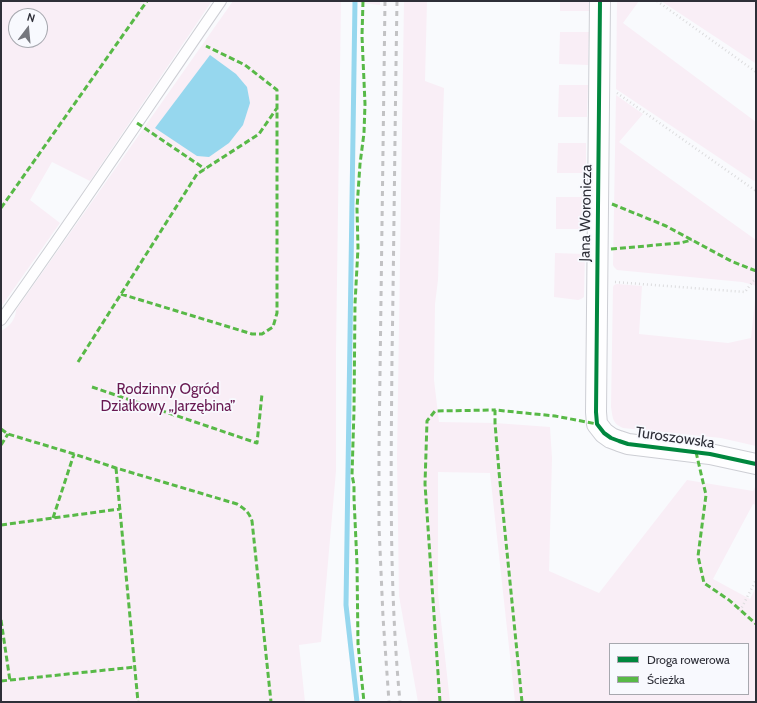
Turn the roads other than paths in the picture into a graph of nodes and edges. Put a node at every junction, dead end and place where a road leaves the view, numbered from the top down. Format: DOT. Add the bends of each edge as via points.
graph roads {
  1 [pos="221,1"];
  2 [pos="600,1"];
  3 [pos="1,320"];
  4 [pos="597,424"];
  5 [pos="756,464"];
  1 -- 3 [label="lane"];
  2 -- 4 [label="street, Jana Woronicza"];
  4 -- 5 [label="street, Turoszowska" via="611,438 628,444 703,453"];
}
